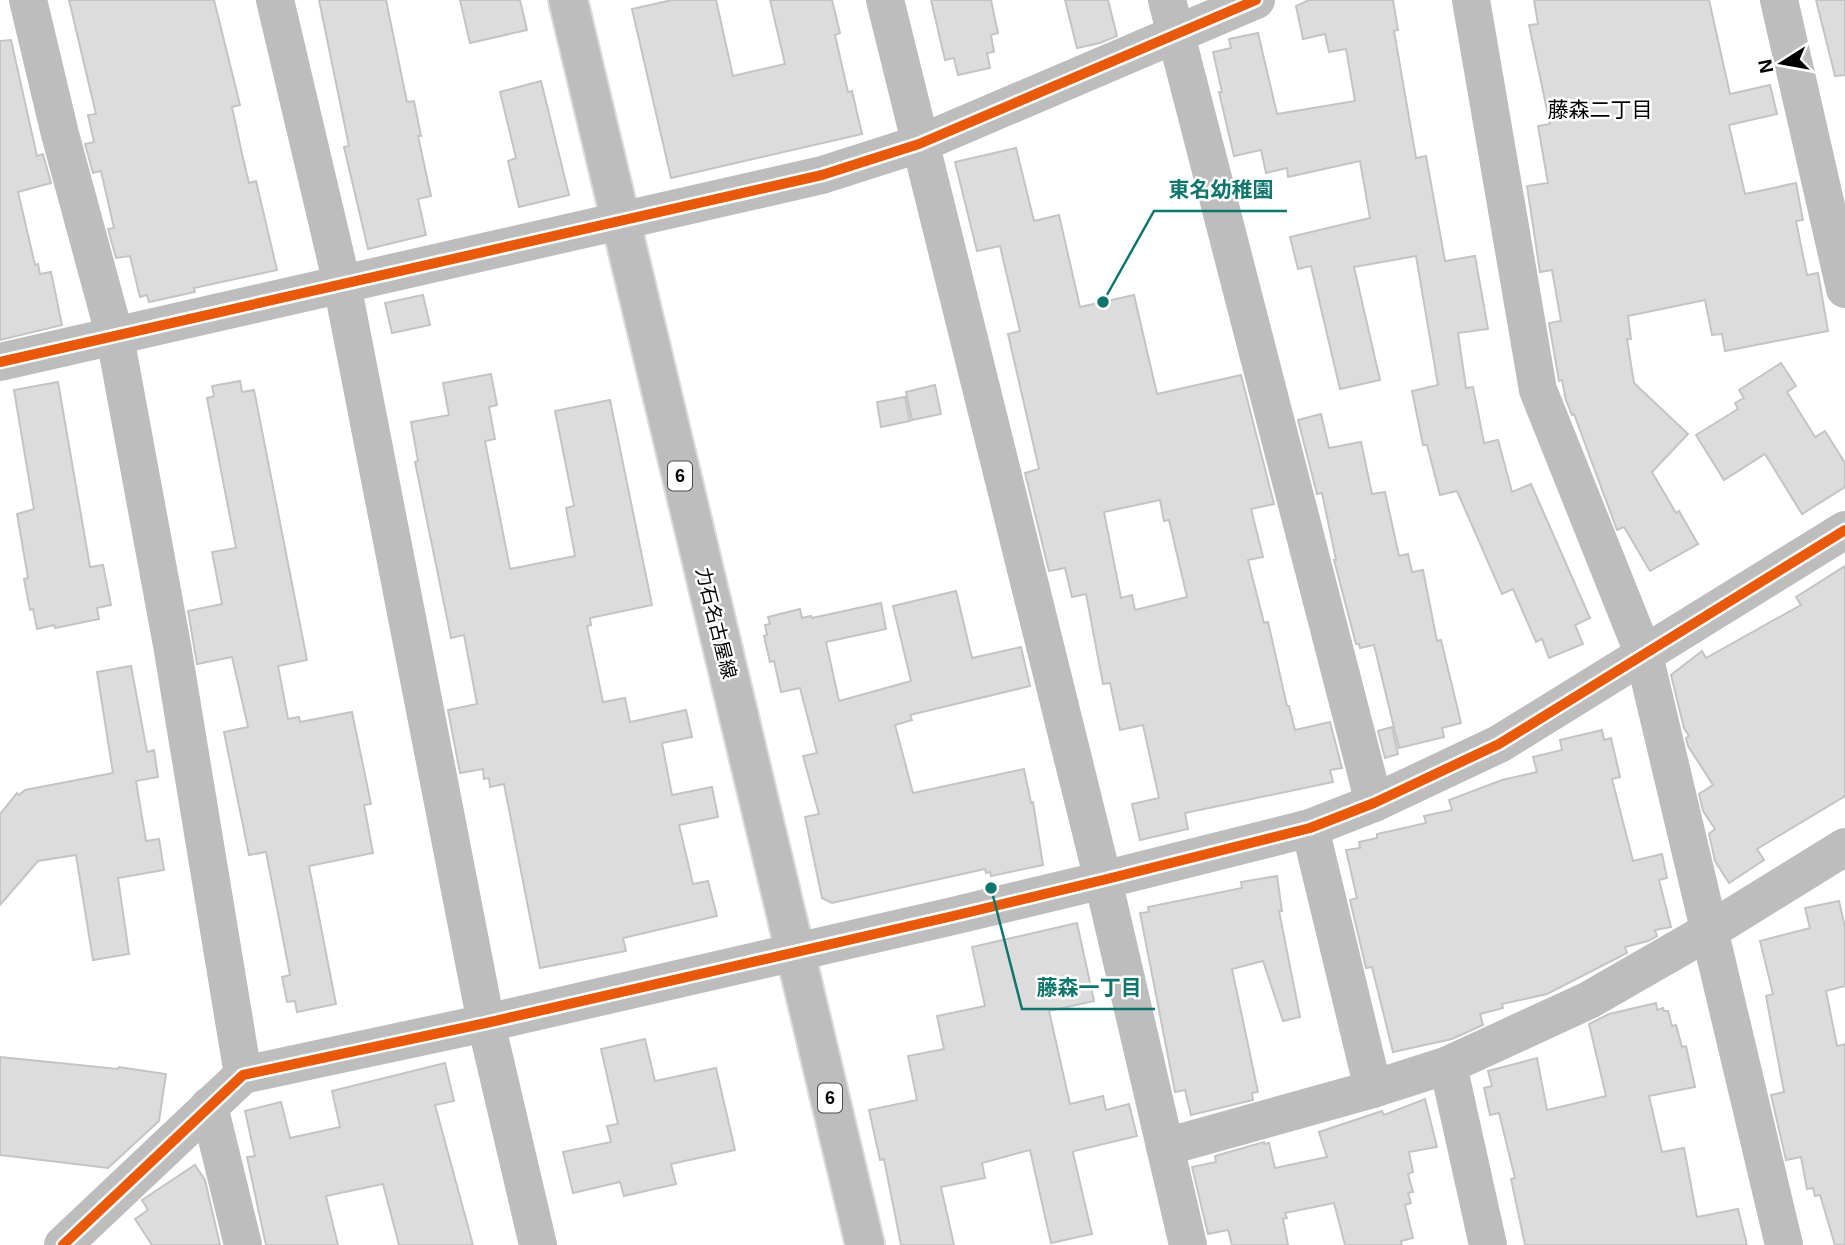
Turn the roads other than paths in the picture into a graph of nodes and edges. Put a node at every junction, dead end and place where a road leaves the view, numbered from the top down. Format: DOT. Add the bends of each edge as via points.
graph roads {
  1 [pos="28,0"];
  2 [pos="275,0"];
  3 [pos="568,0"];
  4 [pos="885,0"];
  5 [pos="1256,0"];
  6 [pos="1471,0"];
  7 [pos="1779,0"];
  8 [pos="1171,18"];
  9 [pos="919,144"];
  10 [pos="621,221"];
  11 [pos="342,284"];
  12 [pos="1845,289"];
  13 [pos="115,337"];
  14 [pos="0,362"];
  15 [pos="1845,530"];
  16 [pos="1644,656"];
  17 [pos="1374,803"];
  18 [pos="1310,828"];
  19 [pos="1845,847"];
  20 [pos="1104,880"];
  21 [pos="1709,931"];
  22 [pos="795,951"];
  23 [pos="485,1023"];
  24 [pos="1448,1065"];
  25 [pos="243,1075"];
  26 [pos="1373,1089"];
  27 [pos="209,1106"];
  28 [pos="1165,1147"];
  29 [pos="63,1245"];
  30 [pos="243,1245"];
  31 [pos="538,1245"];
  32 [pos="865,1245"];
  33 [pos="1188,1245"];
  34 [pos="1488,1245"];
  35 [pos="1784,1245"];
  1 -- 13 [label="street"];
  2 -- 11 [label="street"];
  3 -- 10 [label="street, 力石名古屋線 / 6"];
  4 -- 9 [label="street"];
  5 -- 8 [label="street"];
  6 -- 16 [label="street" via="1538,390"];
  7 -- 12 [label="street"];
  8 -- 9 [label="street"];
  8 -- 17 [label="street"];
  9 -- 10 [label="street" via="822,175"];
  9 -- 20 [label="street"];
  10 -- 11 [label="street"];
  10 -- 22 [label="street, 力石名古屋線 / 6"];
  11 -- 13 [label="street"];
  11 -- 23 [label="street"];
  13 -- 14 [label="street"];
  13 -- 25 [label="street" via="172,645"];
  15 -- 16 [label="street"];
  16 -- 17 [label="street" via="1499,744"];
  16 -- 21 [label="street"];
  17 -- 18 [label="street"];
  18 -- 20 [label="street"];
  18 -- 26 [label="street"];
  19 -- 21 [label="street"];
  20 -- 22 [label="street"];
  20 -- 28 [label="street"];
  21 -- 24 [label="street" via="1589,1000"];
  21 -- 35 [label="street"];
  22 -- 23 [label="street"];
  22 -- 32 [label="street, 力石名古屋線 / 6"];
  23 -- 25 [label="street"];
  23 -- 31 [label="street"];
  24 -- 26 [label="street"];
  24 -- 34 [label="street"];
  25 -- 27 [label="street"];
  26 -- 28 [label="street"];
  27 -- 29 [label="street"];
  27 -- 30 [label="street"];
  28 -- 33 [label="street"];
}
